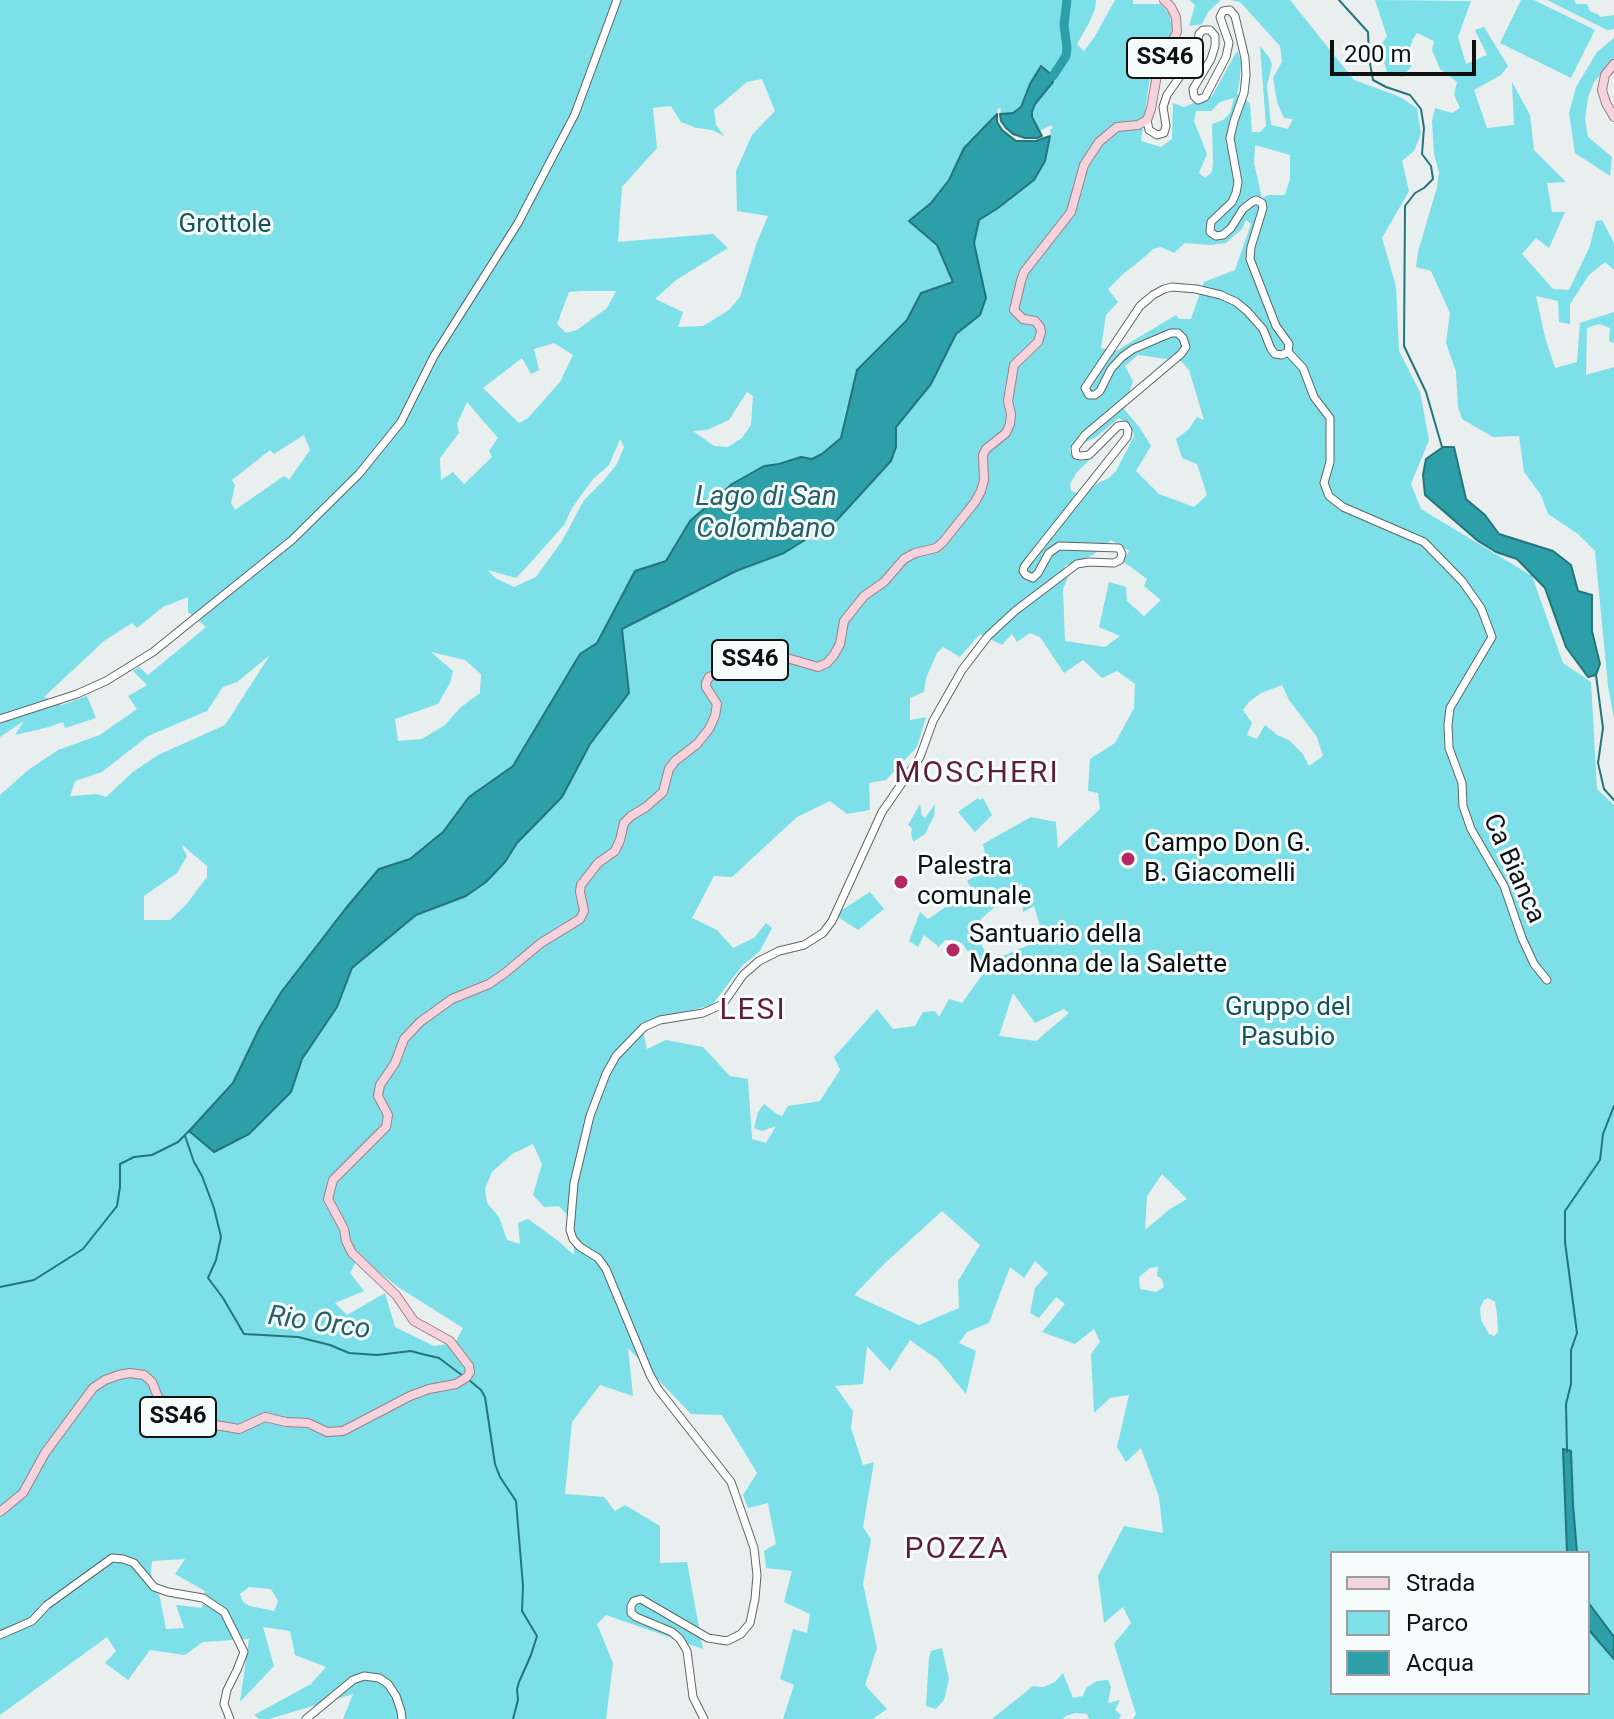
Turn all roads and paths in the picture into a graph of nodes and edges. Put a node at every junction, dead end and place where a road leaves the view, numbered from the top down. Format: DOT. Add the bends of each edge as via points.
graph roads {
  1 [pos="617,0"];
  2 [pos="1164,0"];
  3 [pos="1614,64"];
  4 [pos="1614,117"];
  5 [pos="1147,120"];
  6 [pos="1288,352"];
  7 [pos="0,719"];
  8 [pos="1547,980"];
  9 [pos="0,1512"];
  10 [pos="0,1635"];
  11 [pos="230,1719"];
  12 [pos="306,1719"];
  13 [pos="402,1719"];
  14 [pos="704,1719"];
  1 -- 7 [label="street" via="575,114 518,223 434,356 401,422 359,474 292,540 153,652 77,694"];
  2 -- 5 [label="main road, SS46" via="1176,17 1177,32 1158,69"];
  3 -- 4 [label="main road" via="1602,90"];
  5 -- 6 [label="street" via="1149,130 1164,133 1167,95 1197,49 1199,34 1210,30 1215,46 1193,89 1198,100 1205,97 1226,57 1229,43 1220,17 1230,10 1246,75 1230,138 1238,182 1232,202 1211,222 1210,232 1223,235 1243,209 1256,200 1262,203 1250,259"];
  5 -- 9 [label="main road, SS46" via="1117,127 1099,142 1084,165 1071,212 1024,272 1014,310 1035,321 1041,332 1038,342 1014,365 1010,424 986,449 981,491 951,533 936,548 904,559 864,596 844,621 840,644 827,663 818,667 773,654 709,677 706,687 717,704 709,729 669,769 663,792 624,823 615,851 581,885 580,919 489,984 452,999 404,1039 380,1085 386,1127 333,1180 328,1199 352,1253 396,1295 414,1321 450,1341 470,1372 456,1384 410,1396 343,1431 327,1432 308,1423 265,1417 239,1429 186,1420 162,1407 144,1375 119,1375 93,1388 23,1493"];
  6 -- 8 [label="street, Ca Bianca" via="1303,368 1314,397 1330,418 1330,462 1324,483 1329,496 1424,542 1481,608 1492,637 1450,708 1449,748 1471,829 1500,877 1534,964"];
  6 -- 14 [label="street" via="1275,354 1247,311 1221,295 1172,287 1140,306 1085,388 1089,395 1100,391 1111,369 1133,349 1171,333 1178,333 1186,347 1075,448 1076,455 1089,455 1118,426 1128,430 1023,571 1033,578 1059,546 1119,548 1120,560 1077,564 987,638 962,670 920,757 882,812 823,933 759,961 723,1004 644,1027 606,1074 581,1148 570,1230 580,1247 606,1269 658,1389 731,1482 756,1560 750,1623 727,1641 708,1638 641,1599 631,1606 636,1617 680,1639 687,1651 693,1697"];
  10 -- 11 [label="street" via="32,1621 112,1558 134,1563 154,1587 203,1598 224,1612 244,1652 224,1704"];
  12 -- 13 [label="street" via="364,1676 388,1684"];
}
